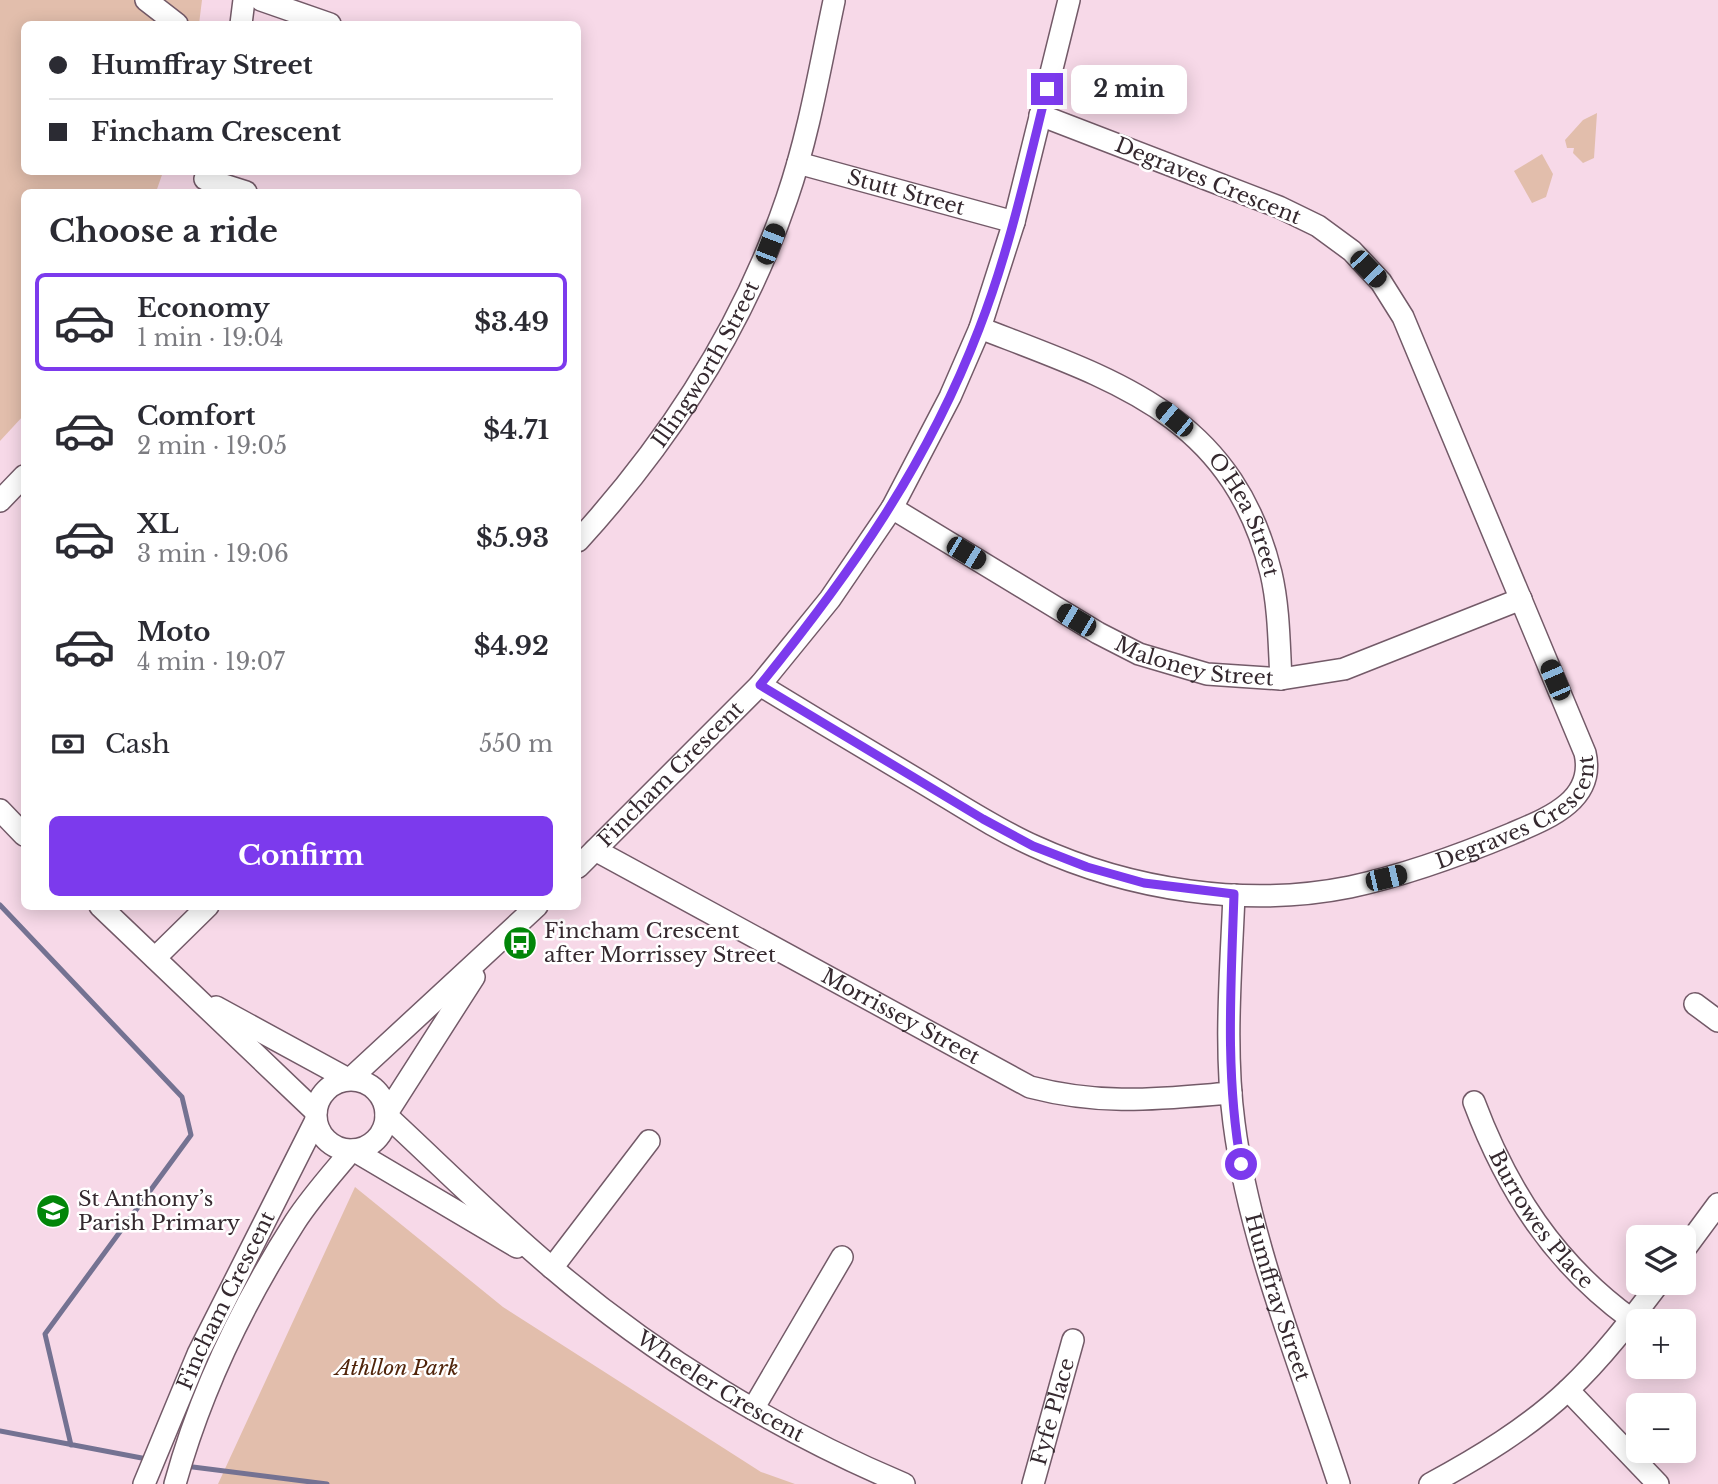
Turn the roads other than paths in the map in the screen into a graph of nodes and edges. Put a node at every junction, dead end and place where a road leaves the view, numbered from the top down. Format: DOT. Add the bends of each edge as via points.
graph roads {
  1 [pos="146,0"];
  2 [pos="244,0"];
  3 [pos="261,0"];
  4 [pos="1069,0"];
  5 [pos="834,1"];
  6 [pos="173,21"];
  7 [pos="241,21"];
  8 [pos="321,21"];
  9 [pos="1040,116"];
  10 [pos="798,163"];
  11 [pos="204,181"];
  12 [pos="235,189"];
  13 [pos="1014,222"];
  14 [pos="980,328"];
  15 [pos="892,508"];
  16 [pos="581,538"];
  17 [pos="1521,599"];
  18 [pos="1281,679"];
  19 [pos="760,685"];
  20 [pos="0,810"];
  21 [pos="21,832"];
  22 [pos="595,850"];
  23 [pos="581,864"];
  24 [pos="1234,894"];
  25 [pos="104,910"];
  26 [pos="204,910"];
  27 [pos="533,910"];
  28 [pos="488,955"];
  29 [pos="155,958"];
  30 [pos="196,996"];
  31 [pos="1695,1004"];
  32 [pos="1718,1021"];
  33 [pos="349,1079"];
  34 [pos="1231,1093"];
  35 [pos="1474,1102"];
  36 [pos="386,1114"];
  37 [pos="316,1116"];
  38 [pos="649,1141"];
  39 [pos="352,1150"];
  40 [pos="1718,1204"];
  41 [pos="1696,1234"];
  42 [pos="842,1257"];
  43 [pos="552,1268"];
  44 [pos="1650,1295"];
  45 [pos="1639,1309"];
  46 [pos="1626,1315"];
  47 [pos="1626,1325"];
  48 [pos="1073,1340"];
  49 [pos="1568,1390"];
  50 [pos="753,1409"];
  51 [pos="146,1480"];
  52 [pos="175,1483"];
  53 [pos="904,1484"];
  54 [pos="1033,1484"];
  55 [pos="1339,1484"];
  56 [pos="1430,1484"];
  57 [pos="1658,1484"];
  1 -- 6 [label="street"];
  2 -- 7 [label="street"];
  3 -- 8 [label="street"];
  4 -- 9 [label="street, Fincham Crescent"];
  5 -- 10 [label="street, Illingworth Street"];
  9 -- 13 [label="street, Fincham Crescent"];
  9 -- 17 [label="street, Degraves Crescent" via="1279,207 1318,226 1352,251 1381,282 1403,317"];
  10 -- 13 [label="street, Stutt Street"];
  10 -- 16 [label="street, Illingworth Street" via="761,268 709,370 642,467"];
  11 -- 12 [label="street"];
  13 -- 14 [label="street, Fincham Crescent"];
  14 -- 15 [label="street, Fincham Crescent"];
  14 -- 18 [label="street, O'Hea Street" via="1120,383 1160,407 1211,454 1238,490 1258,530 1271,574"];
  15 -- 18 [label="street, Maloney Street" via="1139,654 1207,674"];
  15 -- 19 [label="street, Fincham Crescent" via="830,599"];
  17 -- 18 [label="street, Maloney Street" via="1344,669"];
  17 -- 24 [label="street, Degraves Crescent" via="1585,753 1586,777 1574,799 1553,816 1405,874 1320,891"];
  19 -- 22 [label="street, Fincham Crescent"];
  19 -- 24 [label="street, Degraves Crescent" via="1033,846 1144,883"];
  20 -- 21 [label="street"];
  22 -- 23 [label="street, Fincham Crescent"];
  22 -- 34 [label="street, Morrissey Street" via="1030,1087 1089,1100"];
  24 -- 34 [label="street, Humffray Street"];
  25 -- 29 [label="street"];
  26 -- 29 [label="street"];
  27 -- 28 [label="street"];
  28 -- 33 [label="street"];
  28 -- 36 [label="street"];
  29 -- 30 [label="street"];
  30 -- 33 [label="street"];
  30 -- 37 [label="street"];
  31 -- 32 [label="street"];
  33 -- 36 [label="street" via="375,1088"];
  33 -- 37 [label="street" via="328,1087"];
  34 -- 55 [label="street, Humffray Street" via="1245,1184"];
  35 -- 46 [label="street, Burrowes Place" via="1502,1169 1543,1236 1578,1275"];
  36 -- 39 [label="street" via="376,1140"];
  36 -- 43 [label="street, Wheeler Crescent"];
  37 -- 39 [label="street" via="330,1144"];
  37 -- 51 [label="street, Fincham Crescent" via="282,1193 198,1354"];
  38 -- 43 [label="street"];
  39 -- 43 [label="street, Wheeler Crescent"];
  39 -- 52 [label="street, Fincham Crescent" via="296,1221 252,1296"];
  40 -- 41 [label="street"];
  42 -- 50 [label="street"];
  43 -- 50 [label="street, Wheeler Crescent" via="650,1342"];
  44 -- 45 [label="street"];
  47 -- 49 [label="street"];
  48 -- 54 [label="street, Fyfe Place"];
  49 -- 56 [label="street" via="1519,1430"];
  49 -- 57 [label="street"];
  50 -- 53 [label="street, Wheeler Crescent"];
}
